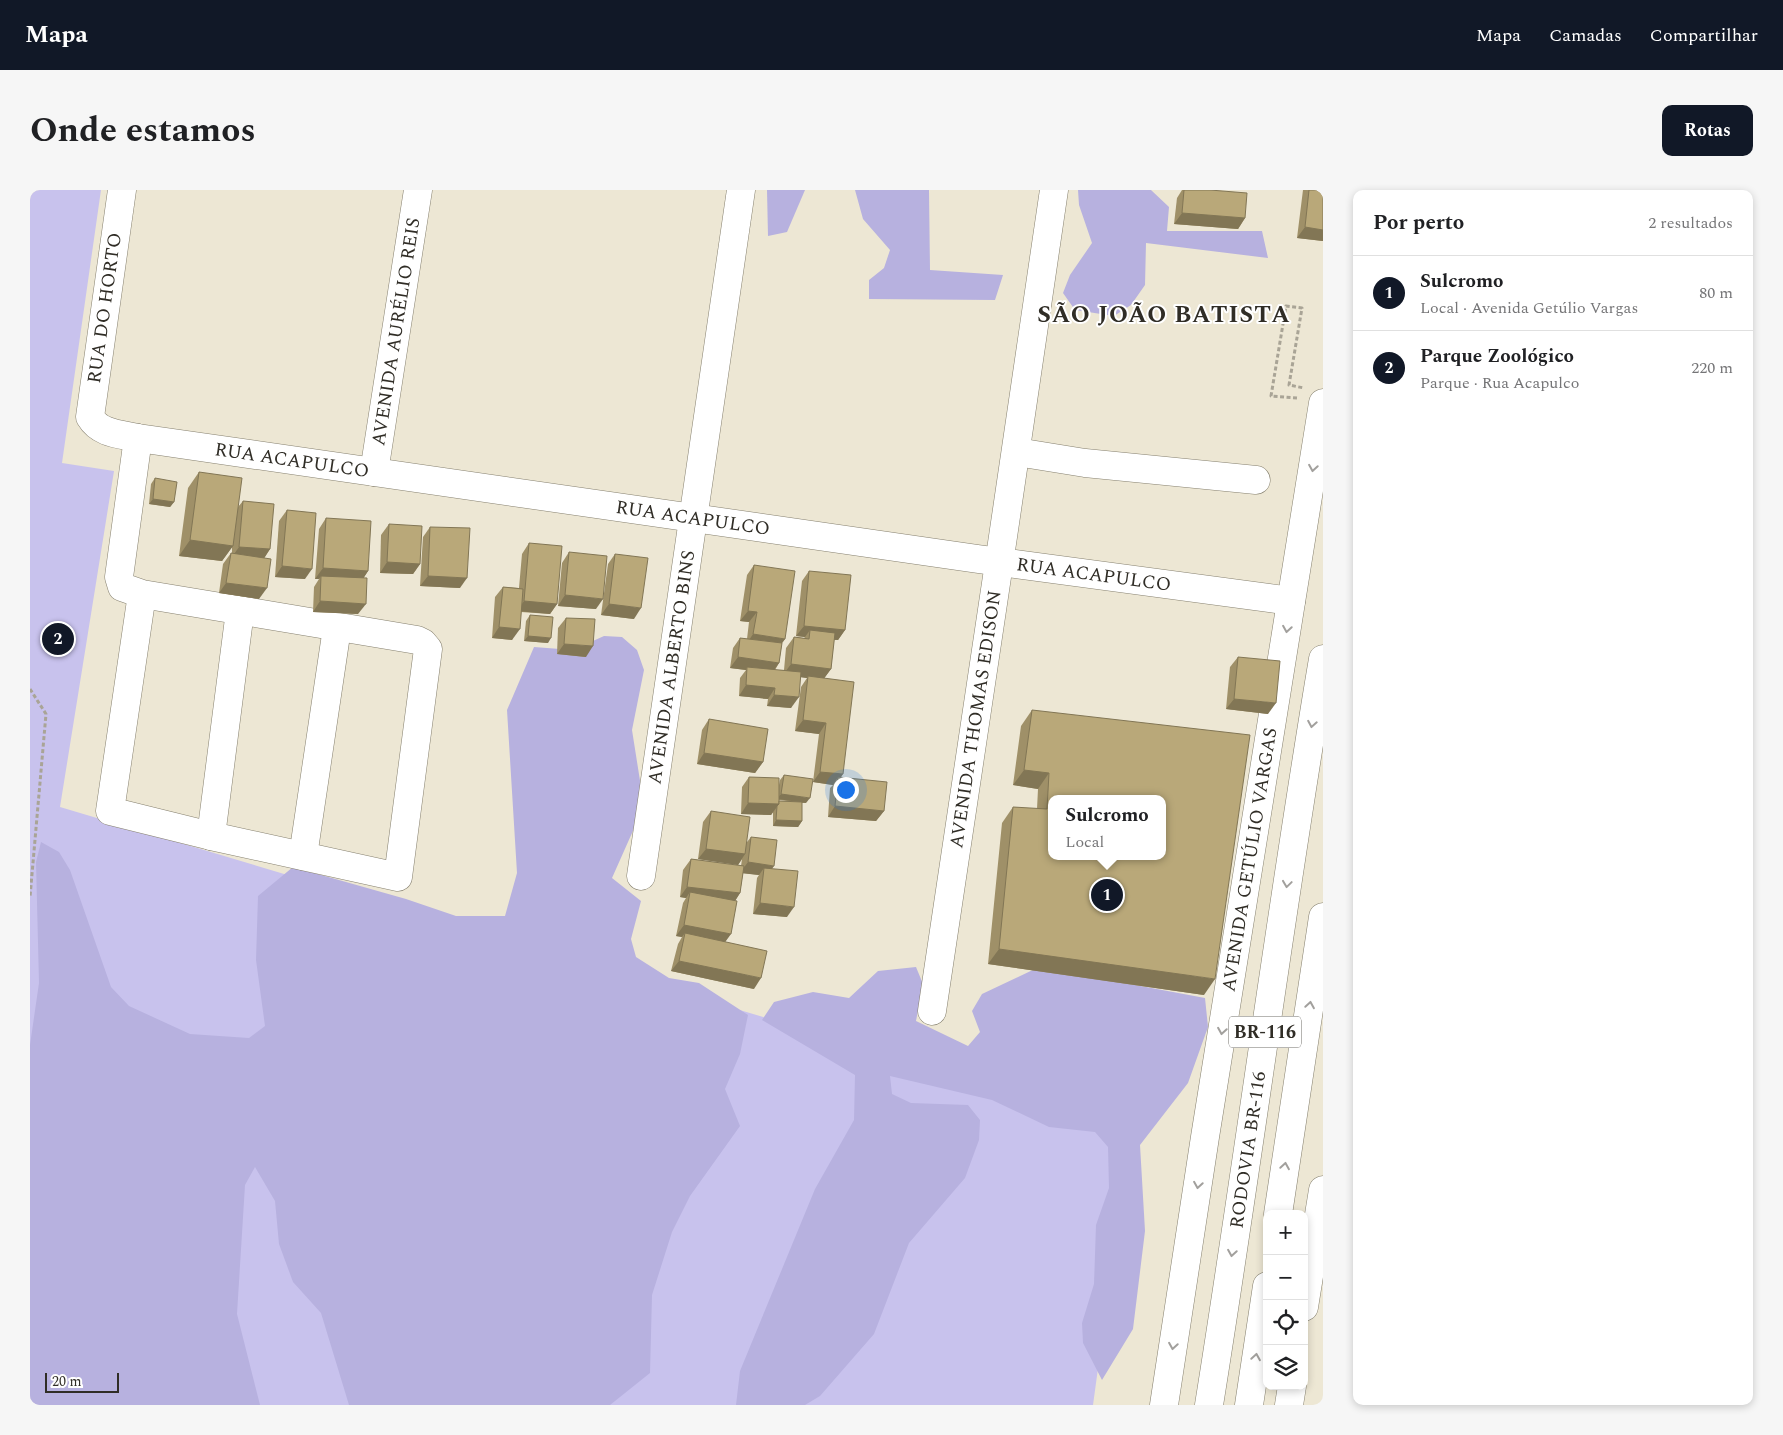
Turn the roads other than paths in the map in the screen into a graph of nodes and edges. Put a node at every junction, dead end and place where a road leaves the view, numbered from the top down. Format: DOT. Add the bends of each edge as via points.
graph roads {
  1 [pos="122,190"];
  2 [pos="418,190"];
  3 [pos="741,190"];
  4 [pos="1054,190"];
  5 [pos="1314,395"];
  6 [pos="95,426"];
  7 [pos="138,438"];
  8 [pos="1017,452"];
  9 [pos="374,472"];
  10 [pos="1256,480"];
  11 [pos="693,518"];
  12 [pos="998,562"];
  13 [pos="142,594"];
  14 [pos="1291,601"];
  15 [pos="240,611"];
  16 [pos="337,628"];
  17 [pos="1323,659"];
  18 [pos="211,836"];
  19 [pos="303,856"];
  20 [pos="641,876"];
  21 [pos="1323,917"];
  22 [pos="932,1011"];
  23 [pos="1323,1190"];
  24 [pos="1279,1210"];
  25 [pos="1265,1300"];
  26 [pos="1305,1300"];
  27 [pos="1291,1390"];
  28 [pos="1164,1405"];
  29 [pos="1209,1405"];
  30 [pos="1248,1405"];
  31 [pos="1289,1405"];
  1 -- 6 [label="main road, RUA DO HORTO" via="90,417"];
  2 -- 9 [label="main road, AVENIDA AURÉLIO REIS"];
  3 -- 11 [label="main road, AVENIDA ALBERTO BINS"];
  4 -- 8 [label="main road, AVENIDA THOMAS EDISON"];
  5 -- 14 [label="main road, AVENIDA GETÚLIO VARGAS, one-way"];
  6 -- 7 [label="main road, RUA ACAPULCO"];
  7 -- 9 [label="main road, RUA ACAPULCO"];
  7 -- 13 [label="main road" via="119,577 122,587"];
  8 -- 10 [label="main road" via="1085,463"];
  8 -- 12 [label="main road, AVENIDA THOMAS EDISON"];
  9 -- 11 [label="main road, RUA ACAPULCO"];
  11 -- 12 [label="main road, RUA ACAPULCO"];
  11 -- 20 [label="main road, AVENIDA ALBERTO BINS"];
  12 -- 14 [label="main road, RUA ACAPULCO"];
  12 -- 22 [label="main road, AVENIDA THOMAS EDISON"];
  13 -- 15 [label="main road"];
  13 -- 18 [label="main road" via="110,811"];
  14 -- 28 [label="main road, AVENIDA GETÚLIO VARGAS, one-way"];
  15 -- 16 [label="main road"];
  15 -- 18 [label="main road"];
  16 -- 19 [label="main road"];
  16 -- 19 [label="main road" via="417,640 428,649 398,877"];
  17 -- 29 [label="main road, RODOVIA BR-116 / BR-116, one-way"];
  18 -- 19 [label="main road"];
  24 -- 21 [label="main road, RODOVIA BR-116 / BR-116, one-way"];
  23 -- 26 [label="main road"];
  30 -- 25 [label="main road, one-way"];
  27 -- 31 [label="main road"];
}
